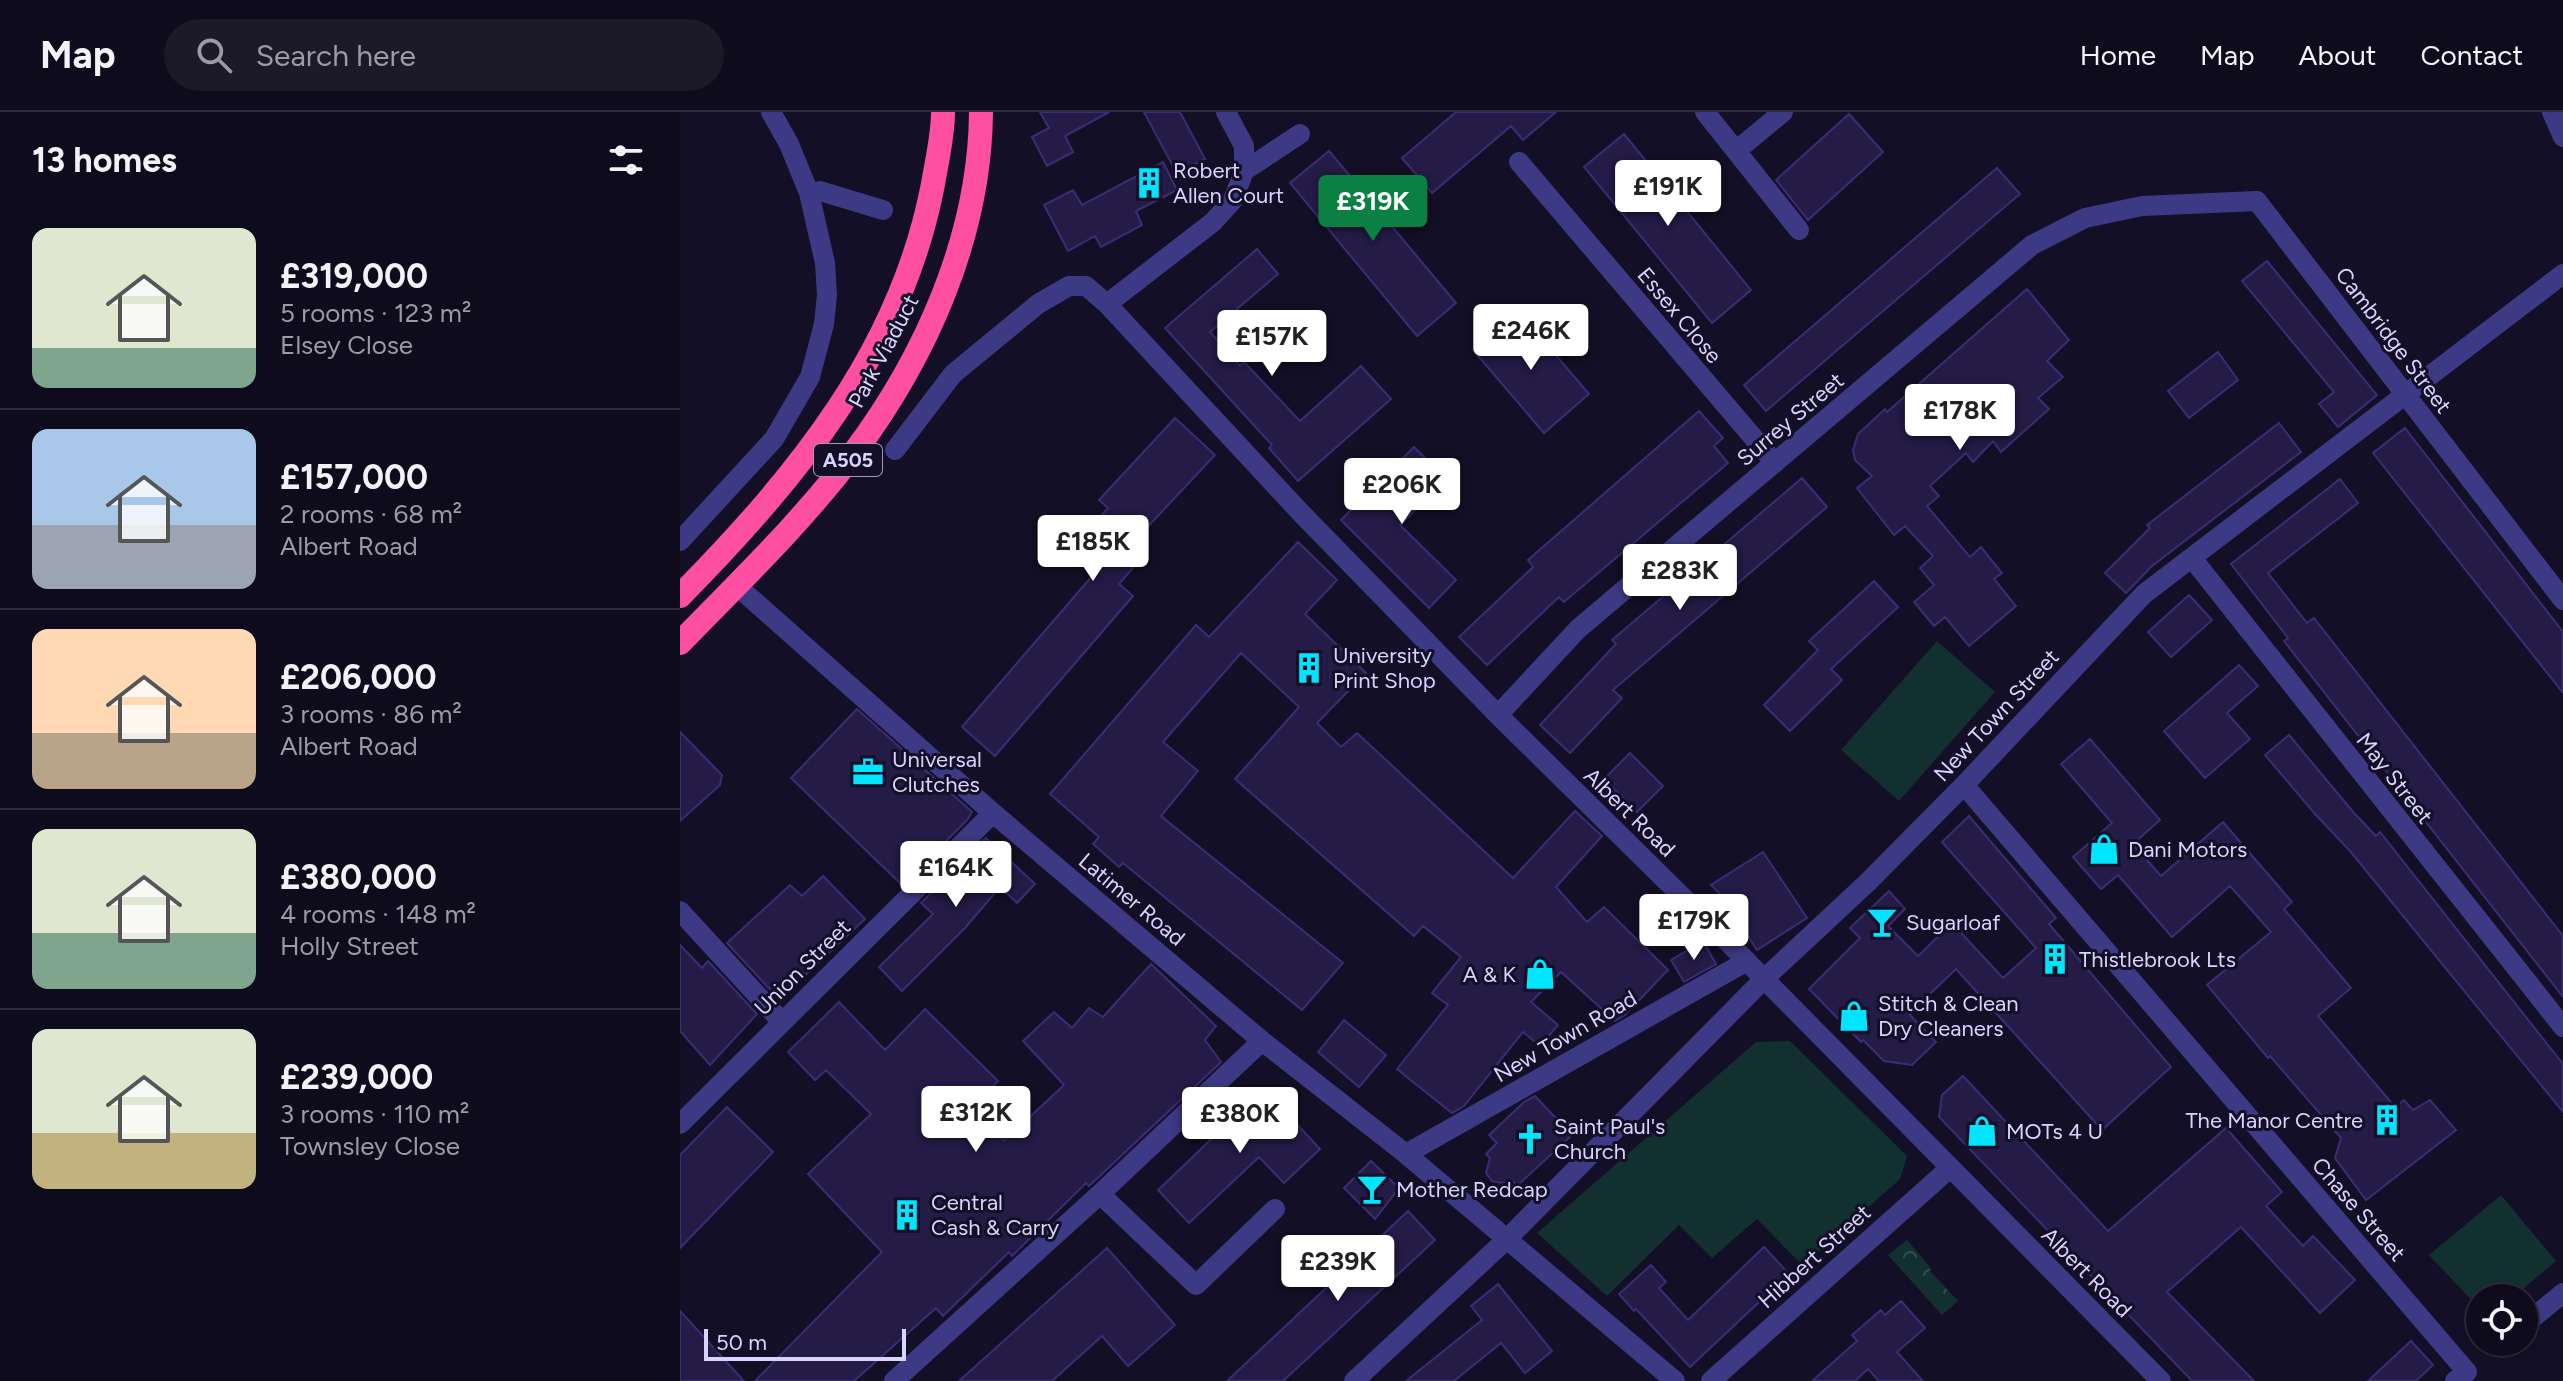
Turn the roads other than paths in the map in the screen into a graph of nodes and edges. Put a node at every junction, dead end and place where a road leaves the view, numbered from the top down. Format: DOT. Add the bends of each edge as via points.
graph roads {
  1 [pos="771,112"];
  2 [pos="943,112"];
  3 [pos="1226,112"];
  4 [pos="1705,112"];
  5 [pos="1783,112"];
  6 [pos="2552,112"];
  7 [pos="985,117"];
  8 [pos="1300,134"];
  9 [pos="2563,137"];
  10 [pos="1736,151"];
  11 [pos="1519,162"];
  12 [pos="1244,171"];
  13 [pos="809,193"];
  14 [pos="2142,206"];
  15 [pos="883,210"];
  16 [pos="1799,230"];
  17 [pos="2563,274"];
  18 [pos="1107,304"];
  19 [pos="2406,396"];
  20 [pos="895,450"];
  21 [pos="1775,463"];
  22 [pos="680,541"];
  23 [pos="2192,558"];
  24 [pos="737,586"];
  25 [pos="680,596"];
  26 [pos="2563,600"];
  27 [pos="680,643"];
  28 [pos="1498,715"];
  29 [pos="1964,785"];
  30 [pos="993,813"];
  31 [pos="680,911"];
  32 [pos="1747,961"];
  33 [pos="1764,979"];
  34 [pos="781,1021"];
  35 [pos="2563,1027"];
  36 [pos="1262,1041"];
  37 [pos="680,1124"];
  38 [pos="1406,1154"];
  39 [pos="1950,1168"];
  40 [pos="1100,1194"];
  41 [pos="1275,1209"];
  42 [pos="1507,1239"];
  43 [pos="2563,1293"];
  44 [pos="2538,1314"];
  45 [pos="2461,1376"];
  46 [pos="2155,1379"];
  47 [pos="894,1381"];
  48 [pos="1354,1381"];
  49 [pos="1675,1381"];
  50 [pos="1711,1381"];
  1 -- 13 [label="street"];
  2 -- 25 [label="highway, Park Viaduct / A505" via="926,216 865,367 821,436 763,508"];
  3 -- 12 [label="street" via="1244,146"];
  4 -- 10 [label="street"];
  5 -- 10 [label="street"];
  6 -- 9 [label="street"];
  7 -- 24 [label="highway, Park Viaduct / A505" via="962,240 922,343 885,408 842,467"];
  8 -- 12 [label="street"];
  10 -- 16 [label="street"];
  11 -- 21 [label="street, Essex Close"];
  12 -- 18 [label="street" via="1233,200 1213,222"];
  13 -- 15 [label="street" via="820,191"];
  13 -- 22 [label="street" via="827,295 810,377 774,439"];
  14 -- 19 [label="street, Cambridge Street" via="2257,201"];
  14 -- 21 [label="street, Surrey Street" via="2085,218 2032,245"];
  17 -- 19 [label="street, New Town Street"];
  18 -- 20 [label="street, Albert Road" via="1086,286 1069,286 1038,304 953,374"];
  18 -- 28 [label="street, Albert Road"];
  19 -- 23 [label="street, New Town Street"];
  19 -- 26 [label="street, Cambridge Street"];
  21 -- 28 [label="street, Surrey Street" via="1578,629"];
  23 -- 29 [label="street, New Town Street" via="2144,594"];
  23 -- 35 [label="street, May Street"];
  24 -- 27 [label="highway, Park Viaduct / A505"];
  24 -- 30 [label="street, Latimer Road"];
  28 -- 32 [label="street, Albert Road"];
  29 -- 33 [label="street, New Town Street"];
  29 -- 45 [label="street, Chase Street"];
  30 -- 34 [label="street, Union Street"];
  30 -- 36 [label="street, Latimer Road"];
  31 -- 34 [label="street"];
  32 -- 33 [label="street, Albert Road"];
  32 -- 38 [label="street, New Town Road"];
  33 -- 39 [label="street, Albert Road"];
  33 -- 42 [label="street, New Town Street"];
  34 -- 37 [label="street, Union Street"];
  36 -- 38 [label="street, Latimer Road"];
  36 -- 40 [label="street"];
  38 -- 42 [label="street, Latimer Road"];
  39 -- 46 [label="street, Albert Road"];
  39 -- 50 [label="street, Hibbert Street"];
  40 -- 41 [label="street" via="1196,1285"];
  40 -- 47 [label="street"];
  42 -- 48 [label="street, New Town Street"];
  42 -- 49 [label="street, Latimer Road"];
  43 -- 44 [label="street"];
}
